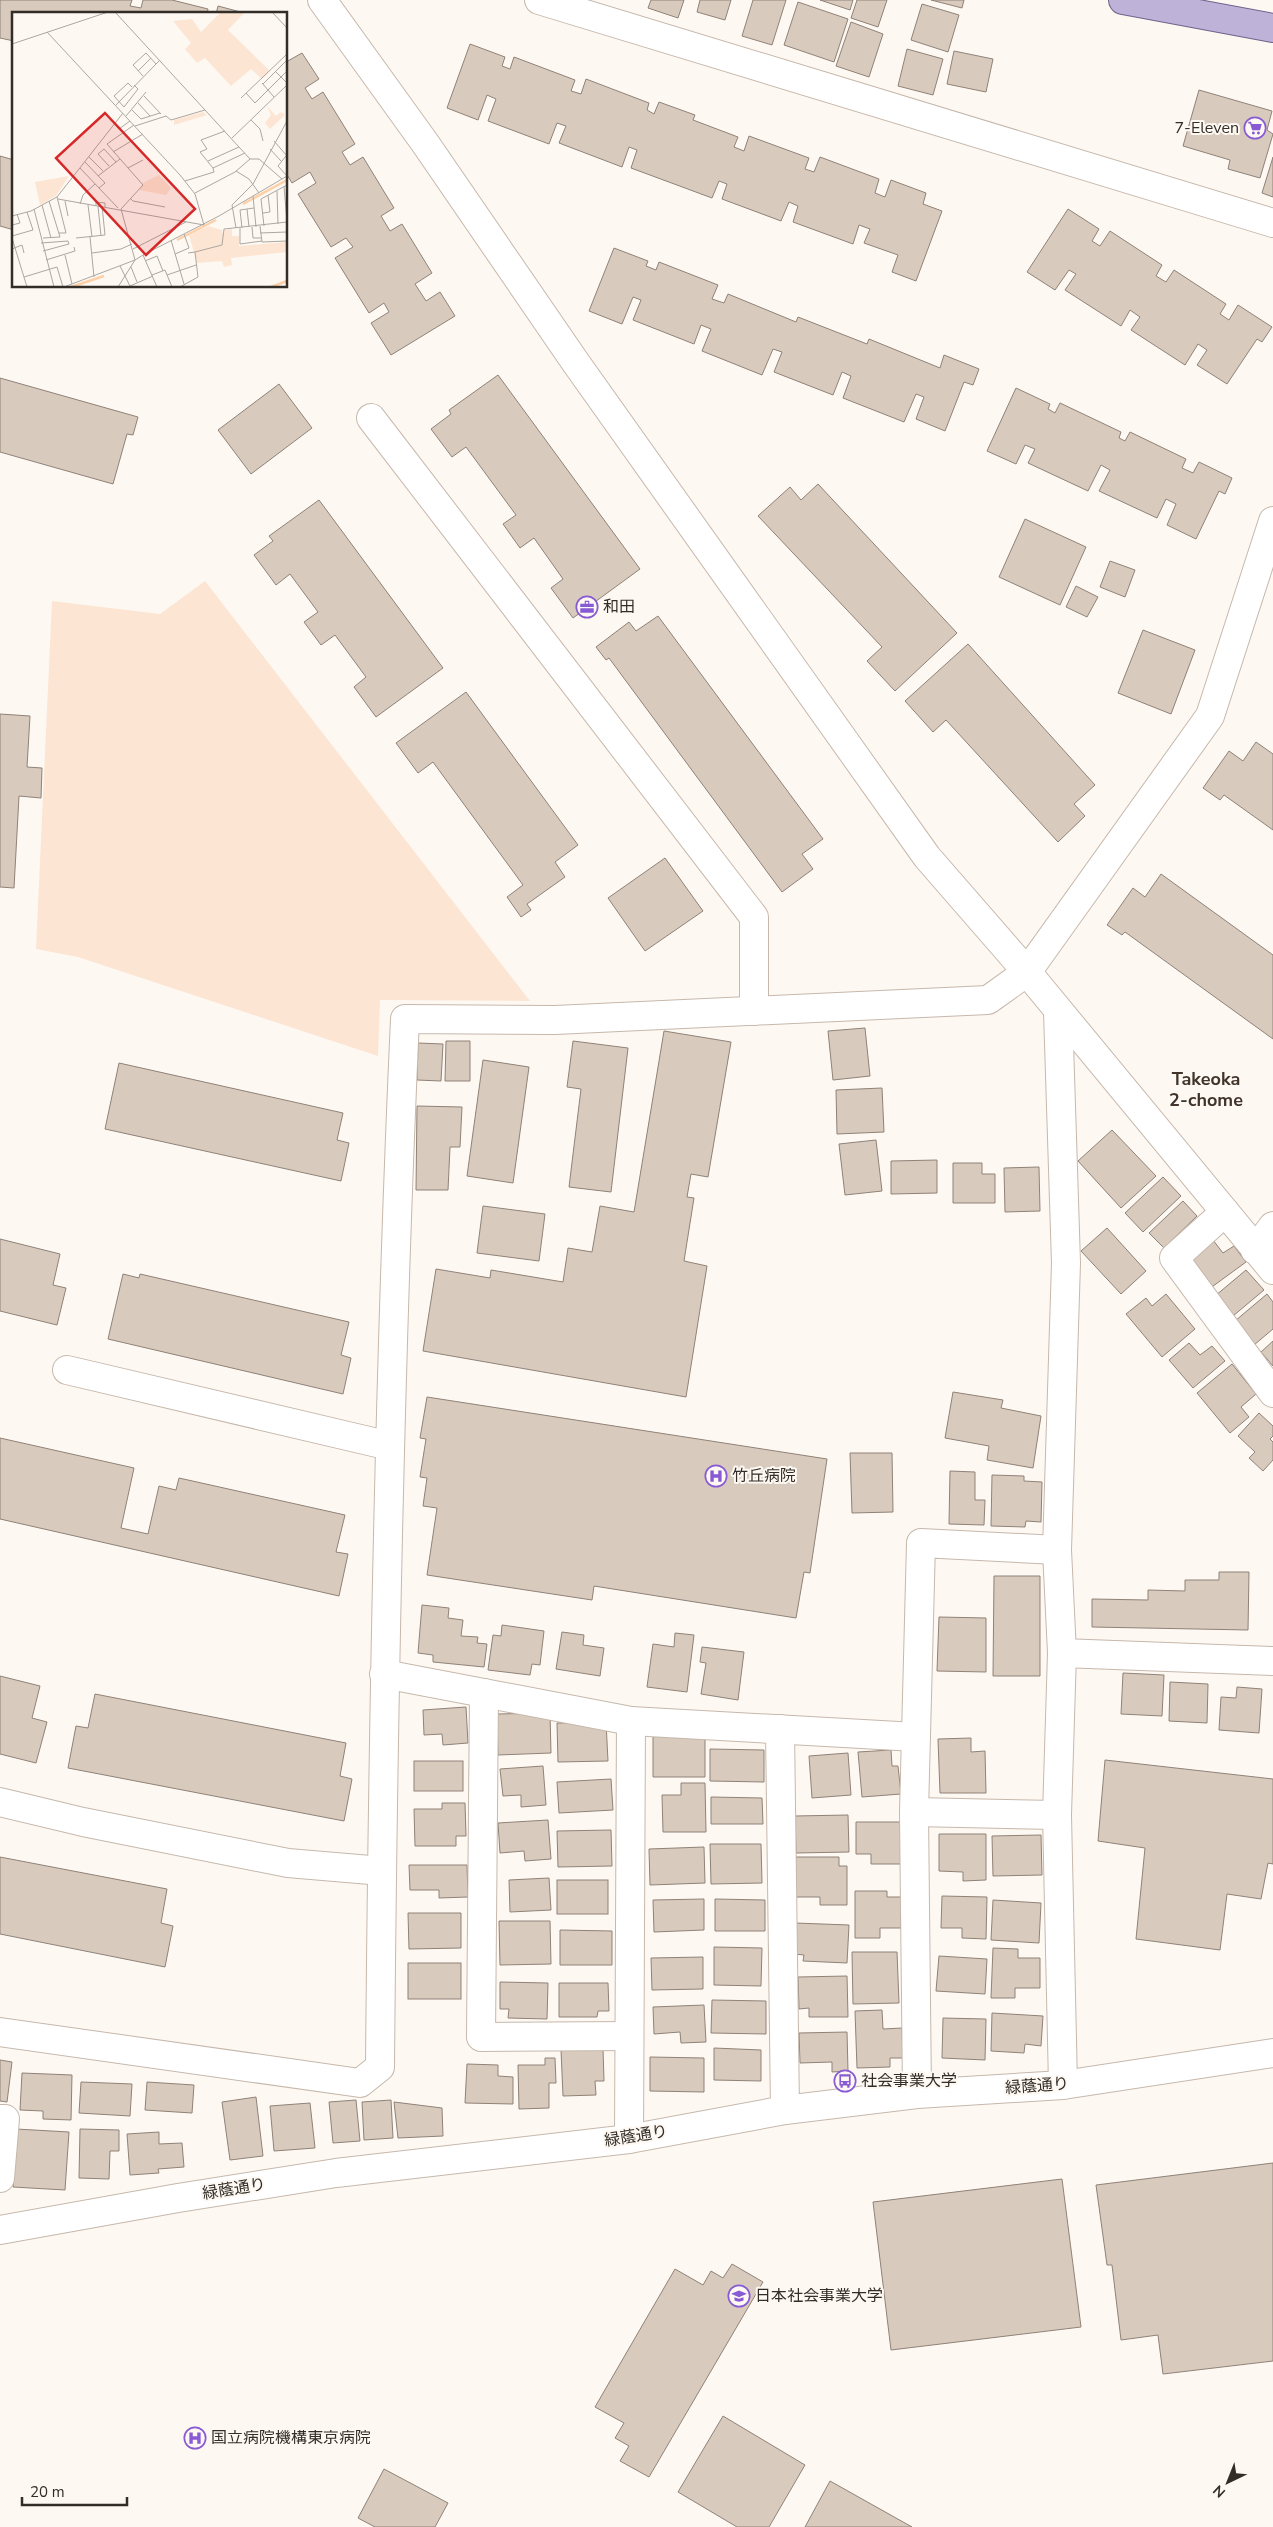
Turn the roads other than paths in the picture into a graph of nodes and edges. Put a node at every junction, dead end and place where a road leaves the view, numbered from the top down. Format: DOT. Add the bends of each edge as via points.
graph roads {
  1 [pos="322,0"];
  2 [pos="539,0"];
  3 [pos="1123,0"];
  4 [pos="1273,28"];
  5 [pos="1273,223"];
  6 [pos="371,418"];
  7 [pos="1273,522"];
  8 [pos="1027,972"];
  9 [pos="754,1011"];
  10 [pos="1058,1012"];
  11 [pos="1225,1212"];
  12 [pos="1273,1226"];
  13 [pos="1264,1260"];
  14 [pos="67,1370"];
  15 [pos="1273,1393"];
  16 [pos="390,1446"];
  17 [pos="1057,1550"];
  18 [pos="1062,1653"];
  19 [pos="1273,1661"];
  20 [pos="384,1674"];
  21 [pos="484,1693"];
  22 [pos="631,1720"];
  23 [pos="780,1729"];
  24 [pos="916,1736"];
  25 [pos="0,1802"];
  26 [pos="914,1812"];
  27 [pos="1057,1815"];
  28 [pos="382,1871"];
  29 [pos="0,2032"];
  30 [pos="629,2036"];
  31 [pos="1273,2054"];
  32 [pos="1063,2085"];
  33 [pos="917,2094"];
  34 [pos="785,2110"];
  35 [pos="0,2119"];
  36 [pos="629,2139"];
  37 [pos="0,2178"];
  38 [pos="0,2230"];
  1 -- 8 [label="street" via="927,857"];
  2 -- 5 [label="street"];
  3 -- 4 [label="main road"];
  6 -- 9 [label="street" via="754,917"];
  7 -- 8 [label="street" via="1210,716"];
  8 -- 9 [label="street" via="988,1000"];
  8 -- 10 [label="street"];
  9 -- 16 [label="street" via="555,1020 405,1019"];
  10 -- 11 [label="street"];
  10 -- 17 [label="street" via="1066,1263"];
  11 -- 13 [label="street"];
  11 -- 15 [label="street" via="1174,1258"];
  12 -- 13 [label="street"];
  14 -- 16 [label="street"];
  16 -- 20 [label="street"];
  17 -- 18 [label="street"];
  17 -- 24 [label="street" via="921,1543"];
  18 -- 19 [label="street"];
  18 -- 27 [label="street"];
  20 -- 21 [label="street"];
  20 -- 28 [label="street"];
  21 -- 22 [label="street"];
  21 -- 30 [label="street" via="481,2037"];
  22 -- 23 [label="street"];
  22 -- 30 [label="street"];
  23 -- 24 [label="street"];
  23 -- 34 [label="street"];
  24 -- 26 [label="street"];
  25 -- 28 [label="street" via="82,1822 288,1863"];
  26 -- 27 [label="street"];
  26 -- 33 [label="street"];
  27 -- 32 [label="street"];
  28 -- 29 [label="street" via="380,2067 360,2083"];
  30 -- 36 [label="street"];
  31 -- 32 [label="street, 緑蔭通り"];
  32 -- 33 [label="street, 緑蔭通り"];
  33 -- 34 [label="street, 緑蔭通り"];
  34 -- 36 [label="street, 緑蔭通り"];
  35 -- 37 [label="street" via="4,2119"];
  36 -- 38 [label="street, 緑蔭通り" via="336,2172"];
}
